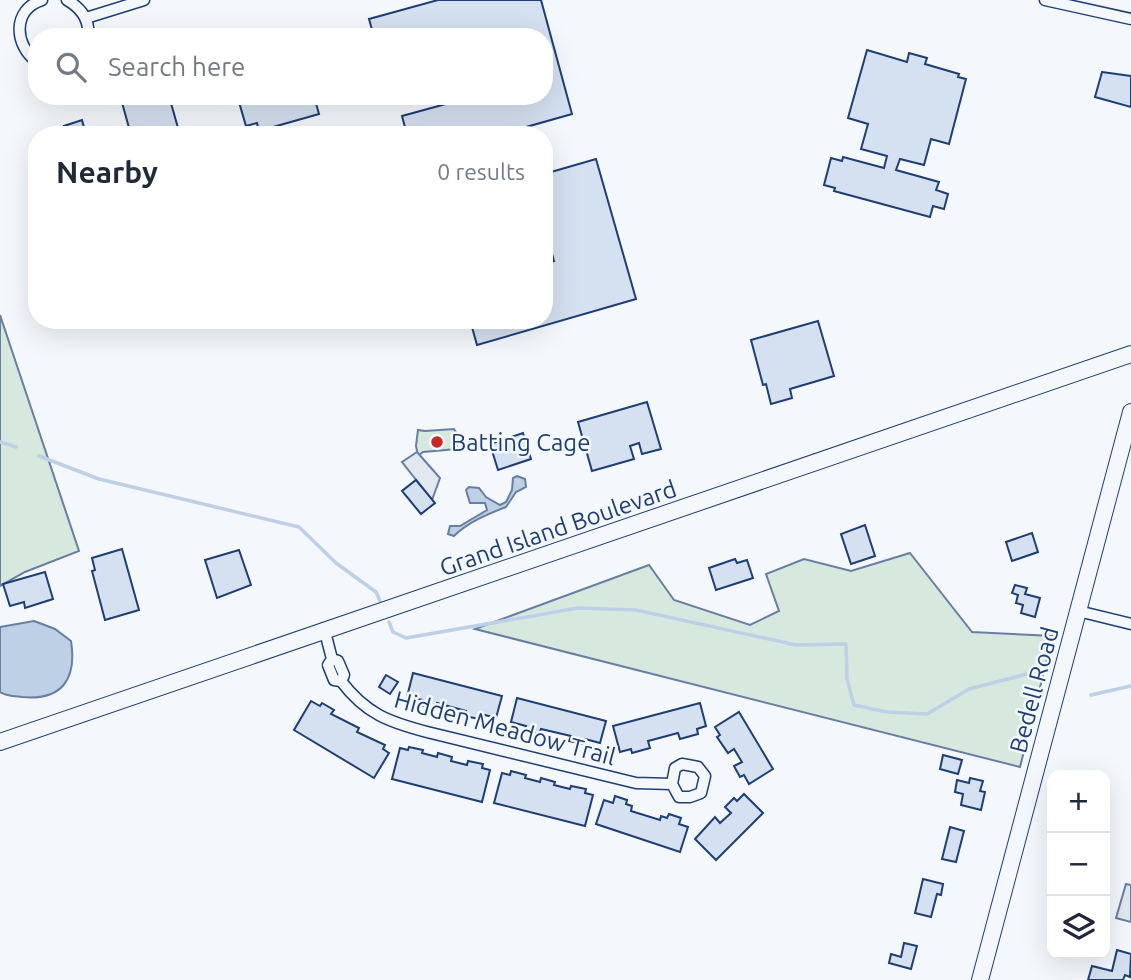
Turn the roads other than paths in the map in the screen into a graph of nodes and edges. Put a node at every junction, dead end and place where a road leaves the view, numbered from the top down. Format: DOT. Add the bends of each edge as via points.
graph roads {
  1 [pos="42,0"];
  2 [pos="67,0"];
  3 [pos="144,0"];
  4 [pos="1045,0"];
  5 [pos="86,18"];
  6 [pos="1131,19"];
  7 [pos="87,28"];
  8 [pos="28,55"];
  9 [pos="1131,354"];
  10 [pos="1131,412"];
  11 [pos="1078,611"];
  12 [pos="1131,624"];
  13 [pos="325,632"];
  14 [pos="0,742"];
  15 [pos="672,785"];
  16 [pos="980,980"];
  1 -- 8 [label="street" via="27,9 20,23 21,45"];
  2 -- 5 [label="street"];
  3 -- 5 [label="street"];
  4 -- 6 [label="street"];
  5 -- 7 [label="street"];
  9 -- 13 [label="main road, Grand Island Boulevard"];
  10 -- 11 [label="main road, Bedell Road"];
  11 -- 12 [label="street"];
  11 -- 16 [label="main road, Bedell Road"];
  13 -- 14 [label="main road, Grand Island Boulevard"];
  13 -- 15 [label="street, Hidden Meadow Trail" via="334,680 341,681 372,713 396,724 636,783"];
}
